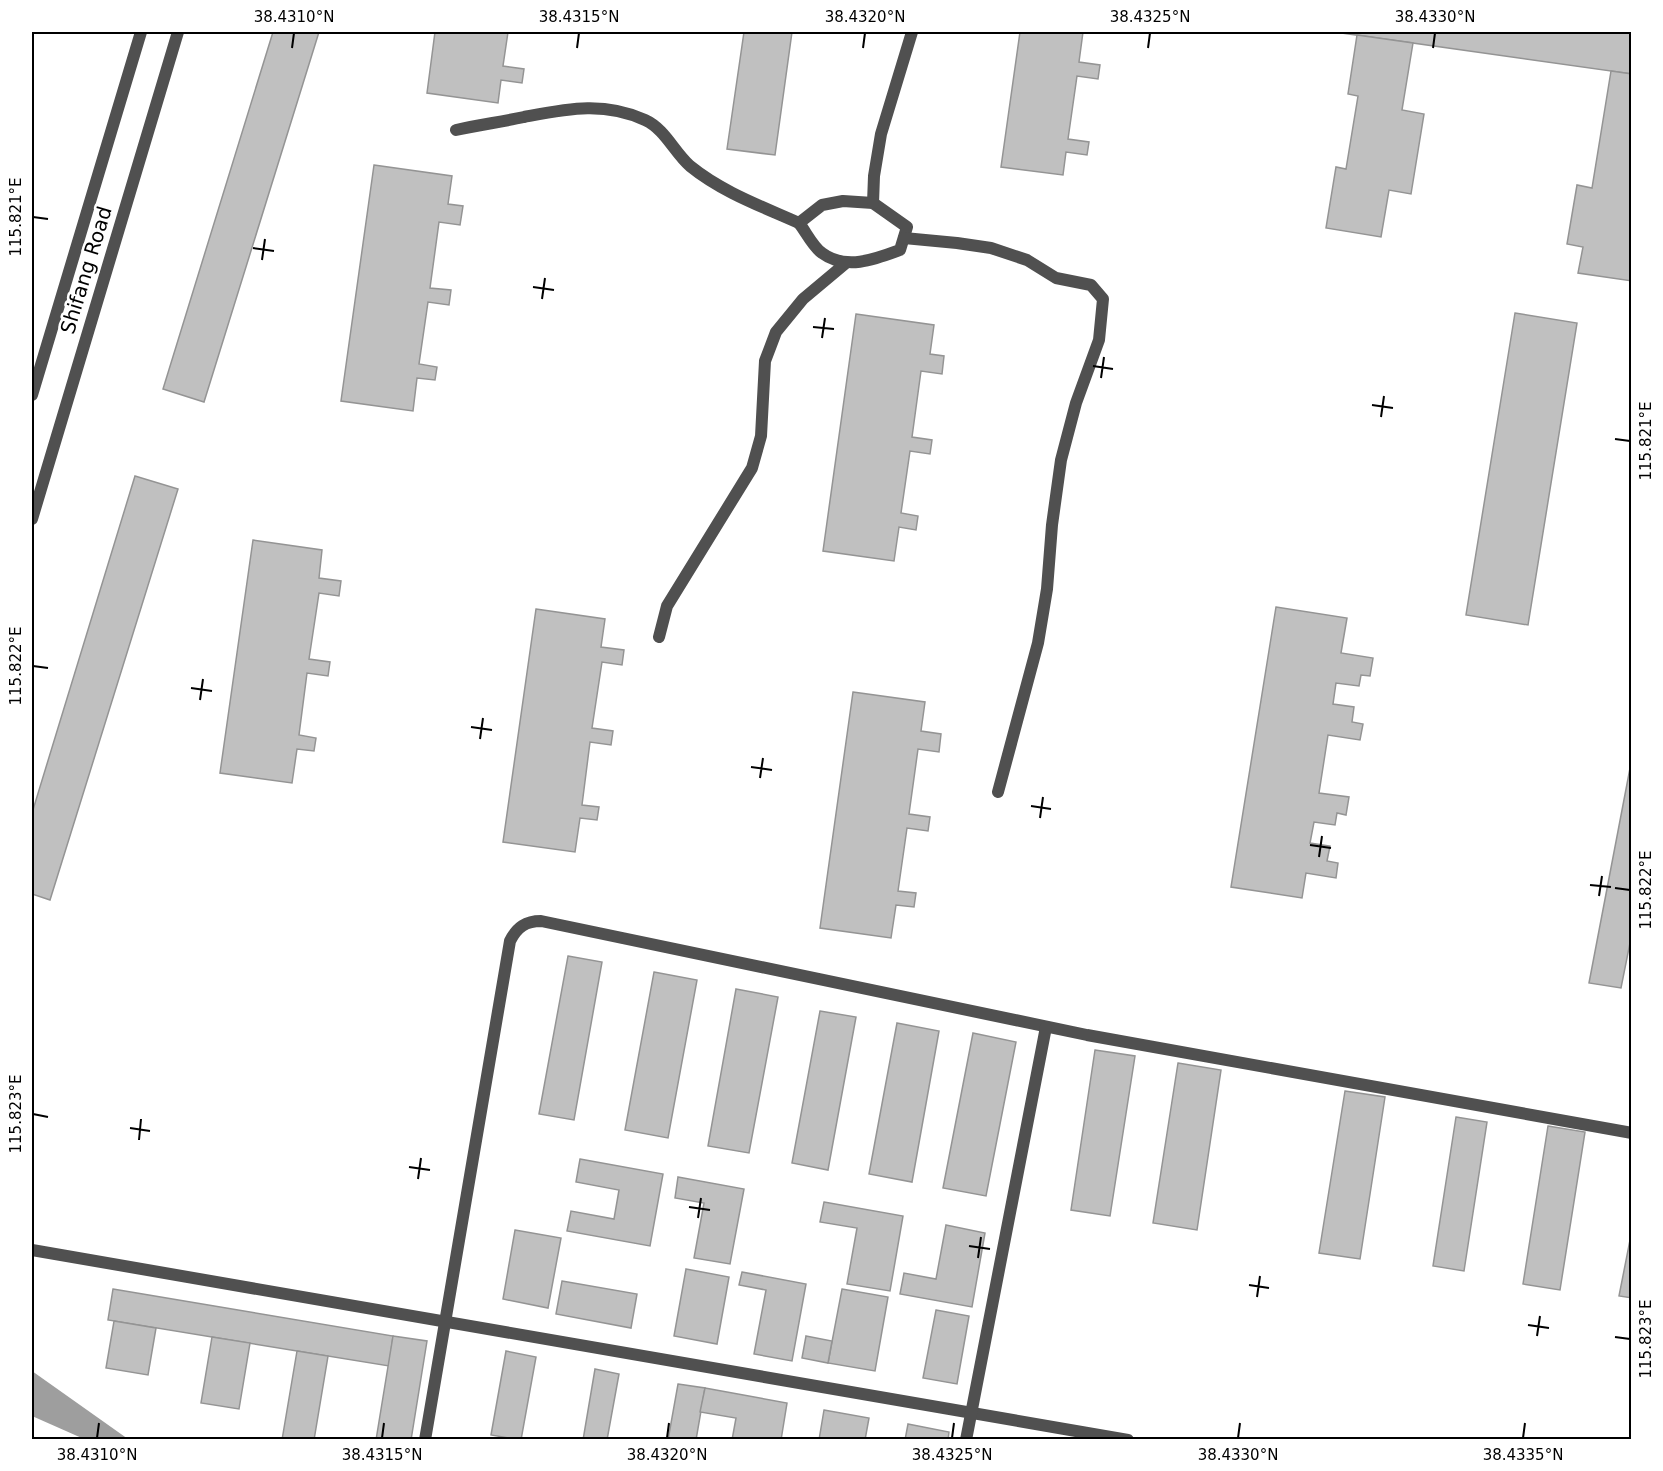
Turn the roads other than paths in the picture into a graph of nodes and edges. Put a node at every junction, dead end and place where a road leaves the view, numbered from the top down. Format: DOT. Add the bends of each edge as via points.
graph roads {
  1 [pos="141,32"];
  2 [pos="178,32"];
  3 [pos="912,32"];
  4 [pos="456,130"];
  5 [pos="873,203"];
  6 [pos="799,223"];
  7 [pos="904,238"];
  8 [pos="846,263"];
  9 [pos="32,395"];
  10 [pos="32,519"];
  11 [pos="659,637"];
  12 [pos="998,792"];
  13 [pos="1046,1027"];
  14 [pos="1632,1133"];
  15 [pos="32,1250"];
  16 [pos="446,1321"];
  17 [pos="971,1412"];
  18 [pos="425,1440"];
  19 [pos="966,1440"];
  20 [pos="1128,1440"];
  1 -- 9 [label="street, Shifang Road"];
  2 -- 10 [label="street, Shifang Road"];
  3 -- 5 [label="street" via="881,134"];
  4 -- 6 [label="street" via="560,109 598,108 628,114 647,121 688,164 721,189"];
  5 -- 6 [label="street" via="843,201 822,205"];
  5 -- 7 [label="street" via="908,227"];
  6 -- 8 [label="street" via="822,253"];
  7 -- 8 [label="street" via="900,250 875,260"];
  7 -- 12 [label="street" via="991,248 1027,260 1056,278 1091,285 1103,299 1099,340 1061,460 1038,643"];
  8 -- 11 [label="street" via="803,299 776,332 765,361 761,435 752,468 667,606"];
  13 -- 14 [label="street"];
  13 -- 16 [label="street" via="530,921 515,931 510,941"];
  13 -- 17 [label="street"];
  15 -- 16 [label="street"];
  16 -- 17 [label="street"];
  16 -- 18 [label="street"];
  17 -- 19 [label="street"];
  17 -- 20 [label="street"];
}
